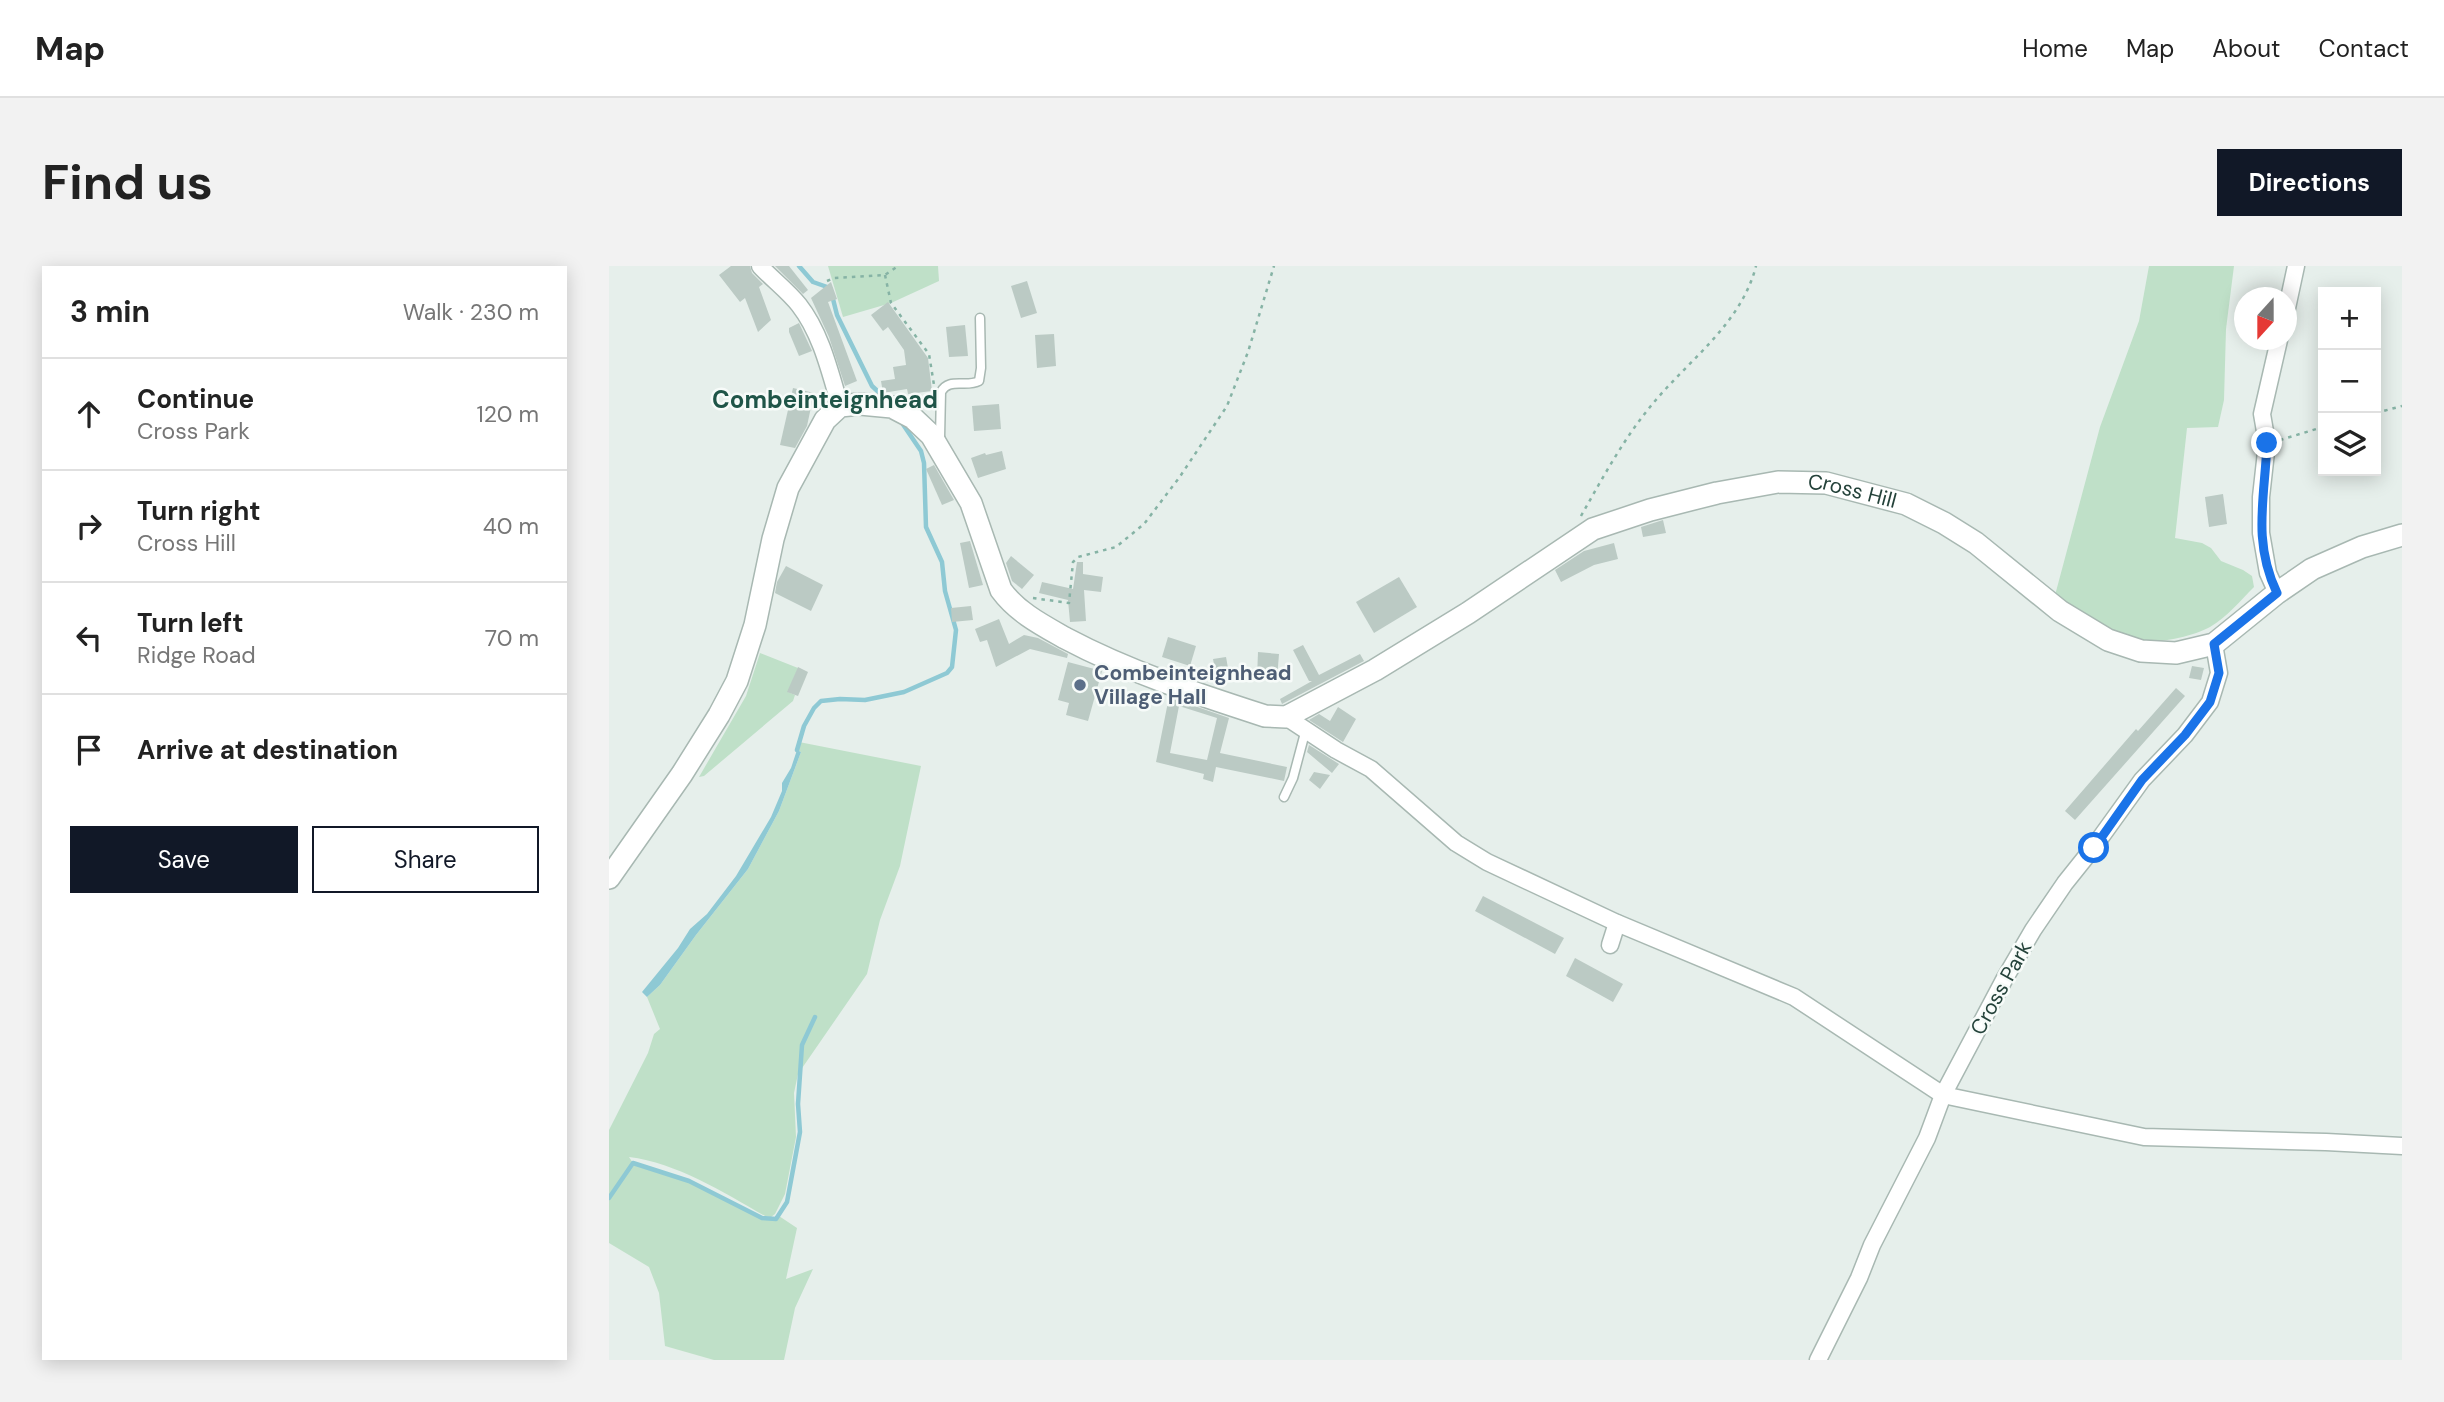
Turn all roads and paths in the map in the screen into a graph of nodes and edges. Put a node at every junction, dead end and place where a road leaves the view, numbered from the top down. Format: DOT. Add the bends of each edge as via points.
graph roads {
  1 [pos="760,266"];
  2 [pos="898,266"];
  3 [pos="1274,266"];
  4 [pos="1756,266"];
  5 [pos="2295,266"];
  6 [pos="885,275"];
  7 [pos="827,281"];
  8 [pos="2291,287"];
  9 [pos="980,318"];
  10 [pos="2277,350"];
  11 [pos="934,386"];
  12 [pos="840,406"];
  13 [pos="2402,406"];
  14 [pos="2381,412"];
  15 [pos="2318,428"];
  16 [pos="2267,443"];
  17 [pos="940,447"];
  18 [pos="2402,535"];
  19 [pos="1581,536"];
  20 [pos="2277,593"];
  21 [pos="1008,600"];
  22 [pos="2214,644"];
  23 [pos="1286,717"];
  24 [pos="1306,729"];
  25 [pos="1284,797"];
  26 [pos="609,878"];
  27 [pos="1617,923"];
  28 [pos="1610,945"];
  29 [pos="1943,1095"];
  30 [pos="2402,1146"];
  31 [pos="1818,1360"];
  1 -- 12 [label="street" via="806,314"];
  2 -- 6 [label="path"];
  3 -- 21 [label="path" via="1227,406 1144,524 1116,547 1073,562 1069,603 1039,598"];
  4 -- 19 [label="path" via="1739,306 1623,444 1575,526"];
  5 -- 8 [label="street"];
  6 -- 7 [label="path"];
  6 -- 11 [label="path" via="891,303 929,354"];
  9 -- 17 [label="lane" via="981,374 975,384 944,387"];
  10 -- 16 [label="street" via="2262,414"];
  12 -- 17 [label="street" via="892,407 913,418"];
  12 -- 26 [label="street" via="825,420 788,488 737,681 682,774"];
  13 -- 14 [label="path"];
  15 -- 16 [label="path"];
  16 -- 20 [label="street" via="2261,533 2268,573"];
  17 -- 21 [label="street" via="971,503"];
  18 -- 20 [label="street, Cross Hill" via="2312,569"];
  19 -- 22 [label="street, Cross Hill" via="1620,518 1717,493 1778,482 1826,482 1906,504 1944,523 2060,611 2108,640 2141,652 2176,653"];
  19 -- 23 [label="street, Cross Hill" via="1398,656"];
  20 -- 22 [label="street, Cross Hill"];
  21 -- 23 [label="street" via="1045,627 1098,655 1265,716"];
  22 -- 29 [label="street, Cross Park" via="2219,673 2210,702 2142,780 2059,892 2005,978"];
  23 -- 24 [label="street"];
  24 -- 25 [label="lane"];
  24 -- 27 [label="street" via="1371,769 1456,843"];
  27 -- 28 [label="street"];
  27 -- 29 [label="street" via="1794,997"];
  29 -- 30 [label="street" via="2144,1137"];
  29 -- 31 [label="street, Cross Park" via="1927,1138"];
}
